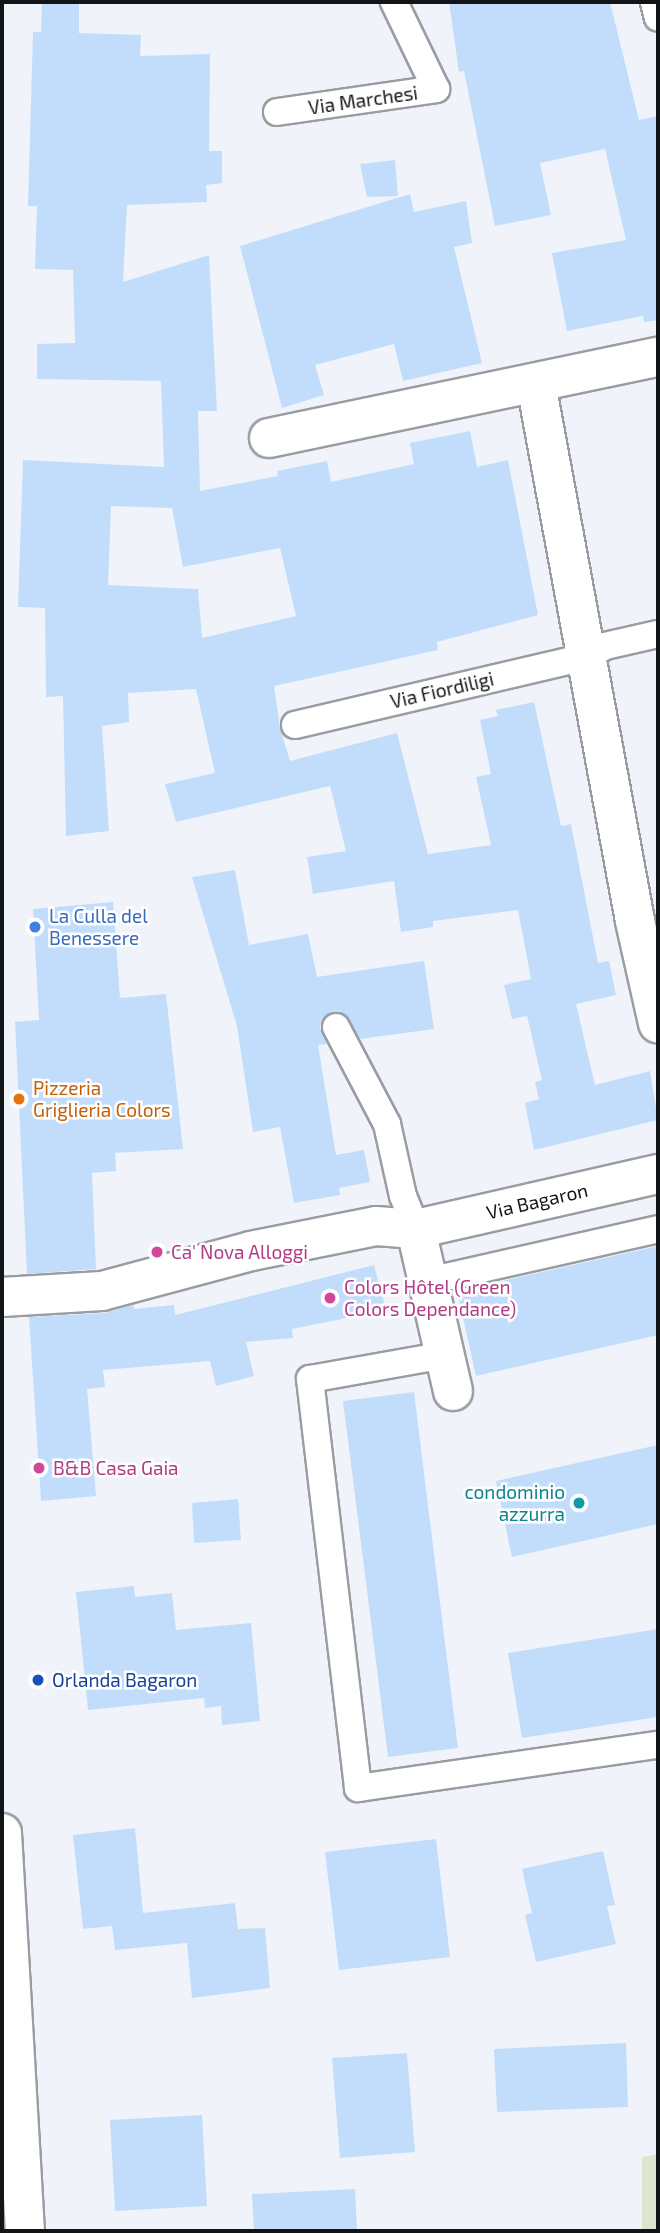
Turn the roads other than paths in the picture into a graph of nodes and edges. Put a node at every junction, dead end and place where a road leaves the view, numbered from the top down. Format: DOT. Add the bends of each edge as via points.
graph roads {
  1 [pos="394,2"];
  2 [pos="654,2"];
  3 [pos="658,18"];
  4 [pos="277,112"];
  5 [pos="658,357"];
  6 [pos="536,384"];
  7 [pos="269,438"];
  8 [pos="658,634"];
  9 [pos="589,656"];
  10 [pos="295,724"];
  11 [pos="647,918"];
  12 [pos="658,1023"];
  13 [pos="336,1027"];
  14 [pos="658,1174"];
  15 [pos="416,1229"];
  16 [pos="658,1229"];
  17 [pos="428,1280"];
  18 [pos="2,1297"];
  19 [pos="449,1373"];
  20 [pos="658,1745"];
  21 [pos="2,1833"];
  22 [pos="25,2227"];
  1 -- 4 [label="lane, Via Marchesi" via="436,89"];
  2 -- 3 [label="lane"];
  5 -- 6 [label="street"];
  6 -- 7 [label="street"];
  6 -- 9 [label="street"];
  8 -- 9 [label="lane, Via Fiordiligi" via="605,646"];
  9 -- 10 [label="lane, Via Fiordiligi"];
  9 -- 11 [label="street"];
  11 -- 12 [label="street"];
  13 -- 15 [label="lane" via="387,1124 403,1196"];
  14 -- 15 [label="street, Via Bagaron"];
  15 -- 17 [label="street"];
  15 -- 18 [label="street, Via Bagaron" via="376,1226 251,1251 102,1291"];
  16 -- 17 [label="lane"];
  17 -- 19 [label="street"];
  19 -- 20 [label="lane" via="310,1379 358,1788"];
  21 -- 22 [label="street"];
}
